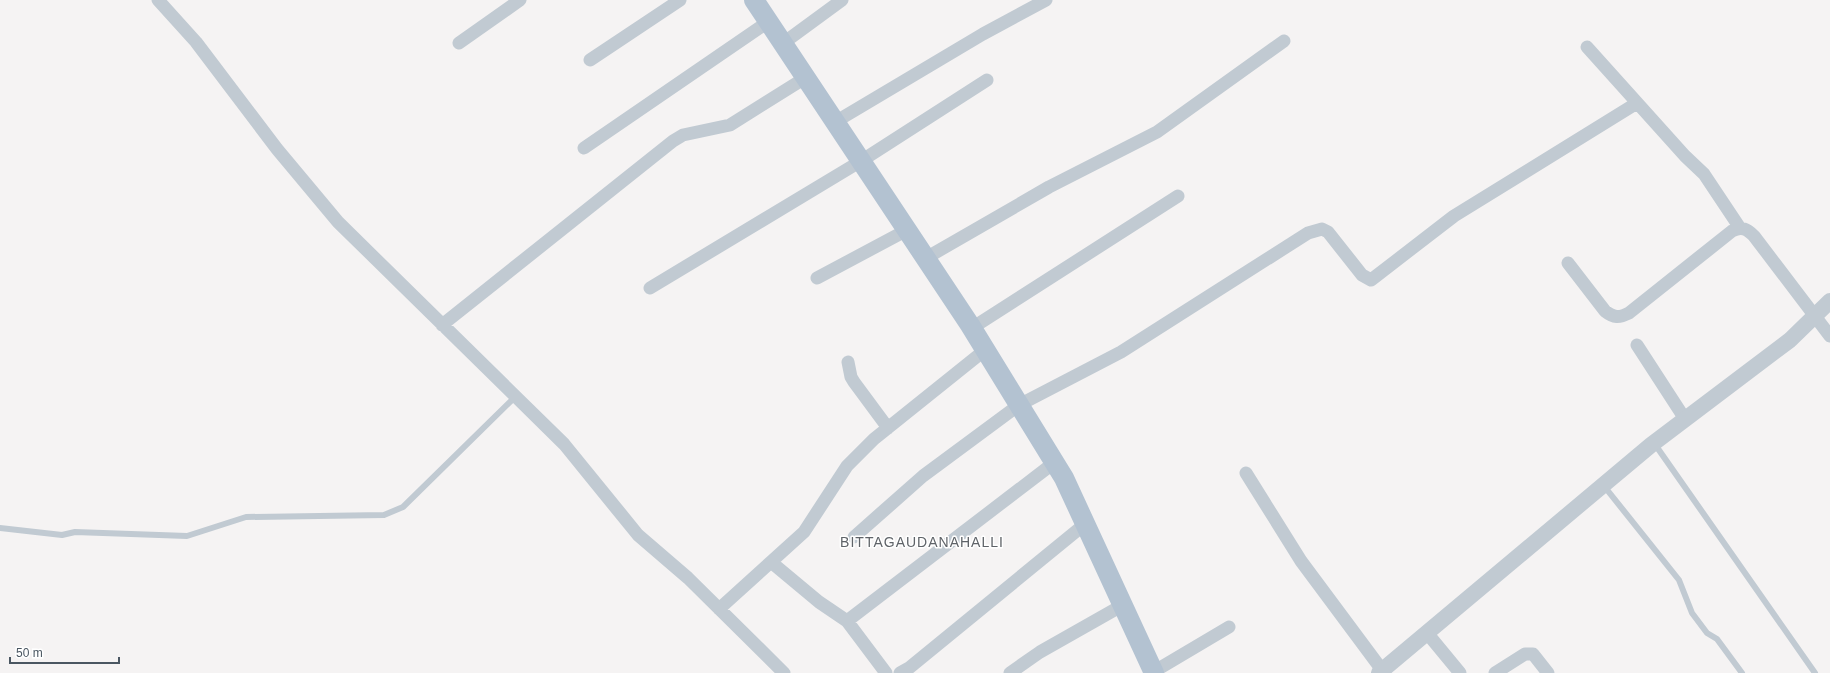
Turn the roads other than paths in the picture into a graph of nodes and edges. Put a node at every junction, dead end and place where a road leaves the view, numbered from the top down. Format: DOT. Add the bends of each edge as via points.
graph roads {
  1 [pos="158,0"];
  2 [pos="520,0"];
  3 [pos="680,0"];
  4 [pos="754,0"];
  5 [pos="842,0"];
  6 [pos="1046,0"];
  7 [pos="768,22"];
  8 [pos="1284,41"];
  9 [pos="459,43"];
  10 [pos="782,44"];
  11 [pos="1587,47"];
  12 [pos="590,60"];
  13 [pos="805,78"];
  14 [pos="987,80"];
  15 [pos="1637,102"];
  16 [pos="835,122"];
  17 [pos="584,148"];
  18 [pos="861,161"];
  19 [pos="1178,196"];
  20 [pos="1740,228"];
  21 [pos="907,230"];
  22 [pos="926,258"];
  23 [pos="1568,263"];
  24 [pos="817,278"];
  25 [pos="650,288"];
  26 [pos="1830,301"];
  27 [pos="1816,315"];
  28 [pos="442,325"];
  29 [pos="972,328"];
  30 [pos="1830,336"];
  31 [pos="1637,345"];
  32 [pos="985,350"];
  33 [pos="848,362"];
  34 [pos="515,397"];
  35 [pos="1019,405"];
  36 [pos="1686,419"];
  37 [pos="888,428"];
  38 [pos="1654,443"];
  39 [pos="1055,462"];
  40 [pos="1246,473"];
  41 [pos="1603,485"];
  42 [pos="1085,524"];
  43 [pos="0,528"];
  44 [pos="854,537"];
  45 [pos="771,562"];
  46 [pos="1122,605"];
  47 [pos="719,609"];
  48 [pos="847,621"];
  49 [pos="1229,627"];
  50 [pos="1427,633"];
  51 [pos="1154,672"];
  52 [pos="1381,672"];
  53 [pos="784,673"];
  54 [pos="886,673"];
  55 [pos="900,673"];
  56 [pos="1010,673"];
  57 [pos="1460,673"];
  58 [pos="1495,673"];
  59 [pos="1548,673"];
  60 [pos="1742,673"];
  61 [pos="1815,673"];
  1 -- 28 [label="street" via="196,42 277,148 338,222"];
  2 -- 9 [label="street"];
  3 -- 12 [label="street"];
  4 -- 7 [label="main road"];
  5 -- 10 [label="street"];
  6 -- 16 [label="street" via="983,34"];
  7 -- 10 [label="main road"];
  7 -- 17 [label="street"];
  8 -- 22 [label="street" via="1158,132 1049,187"];
  10 -- 13 [label="main road"];
  11 -- 15 [label="street"];
  13 -- 16 [label="main road"];
  13 -- 28 [label="street" via="730,125 683,135 673,141"];
  14 -- 18 [label="street"];
  15 -- 20 [label="street" via="1704,174"];
  15 -- 35 [label="street" via="1454,216 1371,280 1362,275 1328,232 1316,229 1121,352"];
  16 -- 18 [label="main road"];
  18 -- 21 [label="main road"];
  18 -- 25 [label="street"];
  19 -- 29 [label="street"];
  20 -- 23 [label="street" via="1732,231 1621,317 1605,311"];
  20 -- 27 [label="street" via="1747,229 1754,236"];
  21 -- 22 [label="main road"];
  21 -- 24 [label="street"];
  22 -- 29 [label="main road"];
  26 -- 27 [label="street"];
  27 -- 30 [label="street"];
  27 -- 36 [label="street" via="1790,340"];
  28 -- 34 [label="street"];
  29 -- 32 [label="main road"];
  31 -- 36 [label="street"];
  32 -- 35 [label="main road"];
  32 -- 37 [label="street"];
  33 -- 37 [label="street" via="854,382"];
  34 -- 43 [label="lane" via="403,507 384,515 246,517 187,536 75,532 62,535"];
  34 -- 47 [label="street" via="568,450 638,535"];
  35 -- 39 [label="main road"];
  35 -- 44 [label="street" via="923,476"];
  36 -- 38 [label="street"];
  37 -- 45 [label="street" via="847,466 810,525"];
  38 -- 41 [label="street"];
  38 -- 61 [label="lane"];
  39 -- 42 [label="main road"];
  39 -- 48 [label="street"];
  40 -- 52 [label="street" via="1301,561"];
  41 -- 50 [label="street"];
  41 -- 60 [label="lane" via="1679,580 1692,613 1707,633 1717,639"];
  42 -- 46 [label="main road"];
  42 -- 55 [label="street"];
  45 -- 47 [label="street"];
  45 -- 48 [label="street" via="819,602"];
  46 -- 51 [label="main road"];
  46 -- 56 [label="street" via="1045,649"];
  47 -- 53 [label="street"];
  48 -- 54 [label="street"];
  49 -- 51 [label="street"];
  50 -- 52 [label="street"];
  50 -- 57 [label="street"];
  58 -- 59 [label="street" via="1525,654 1533,654"];
}
